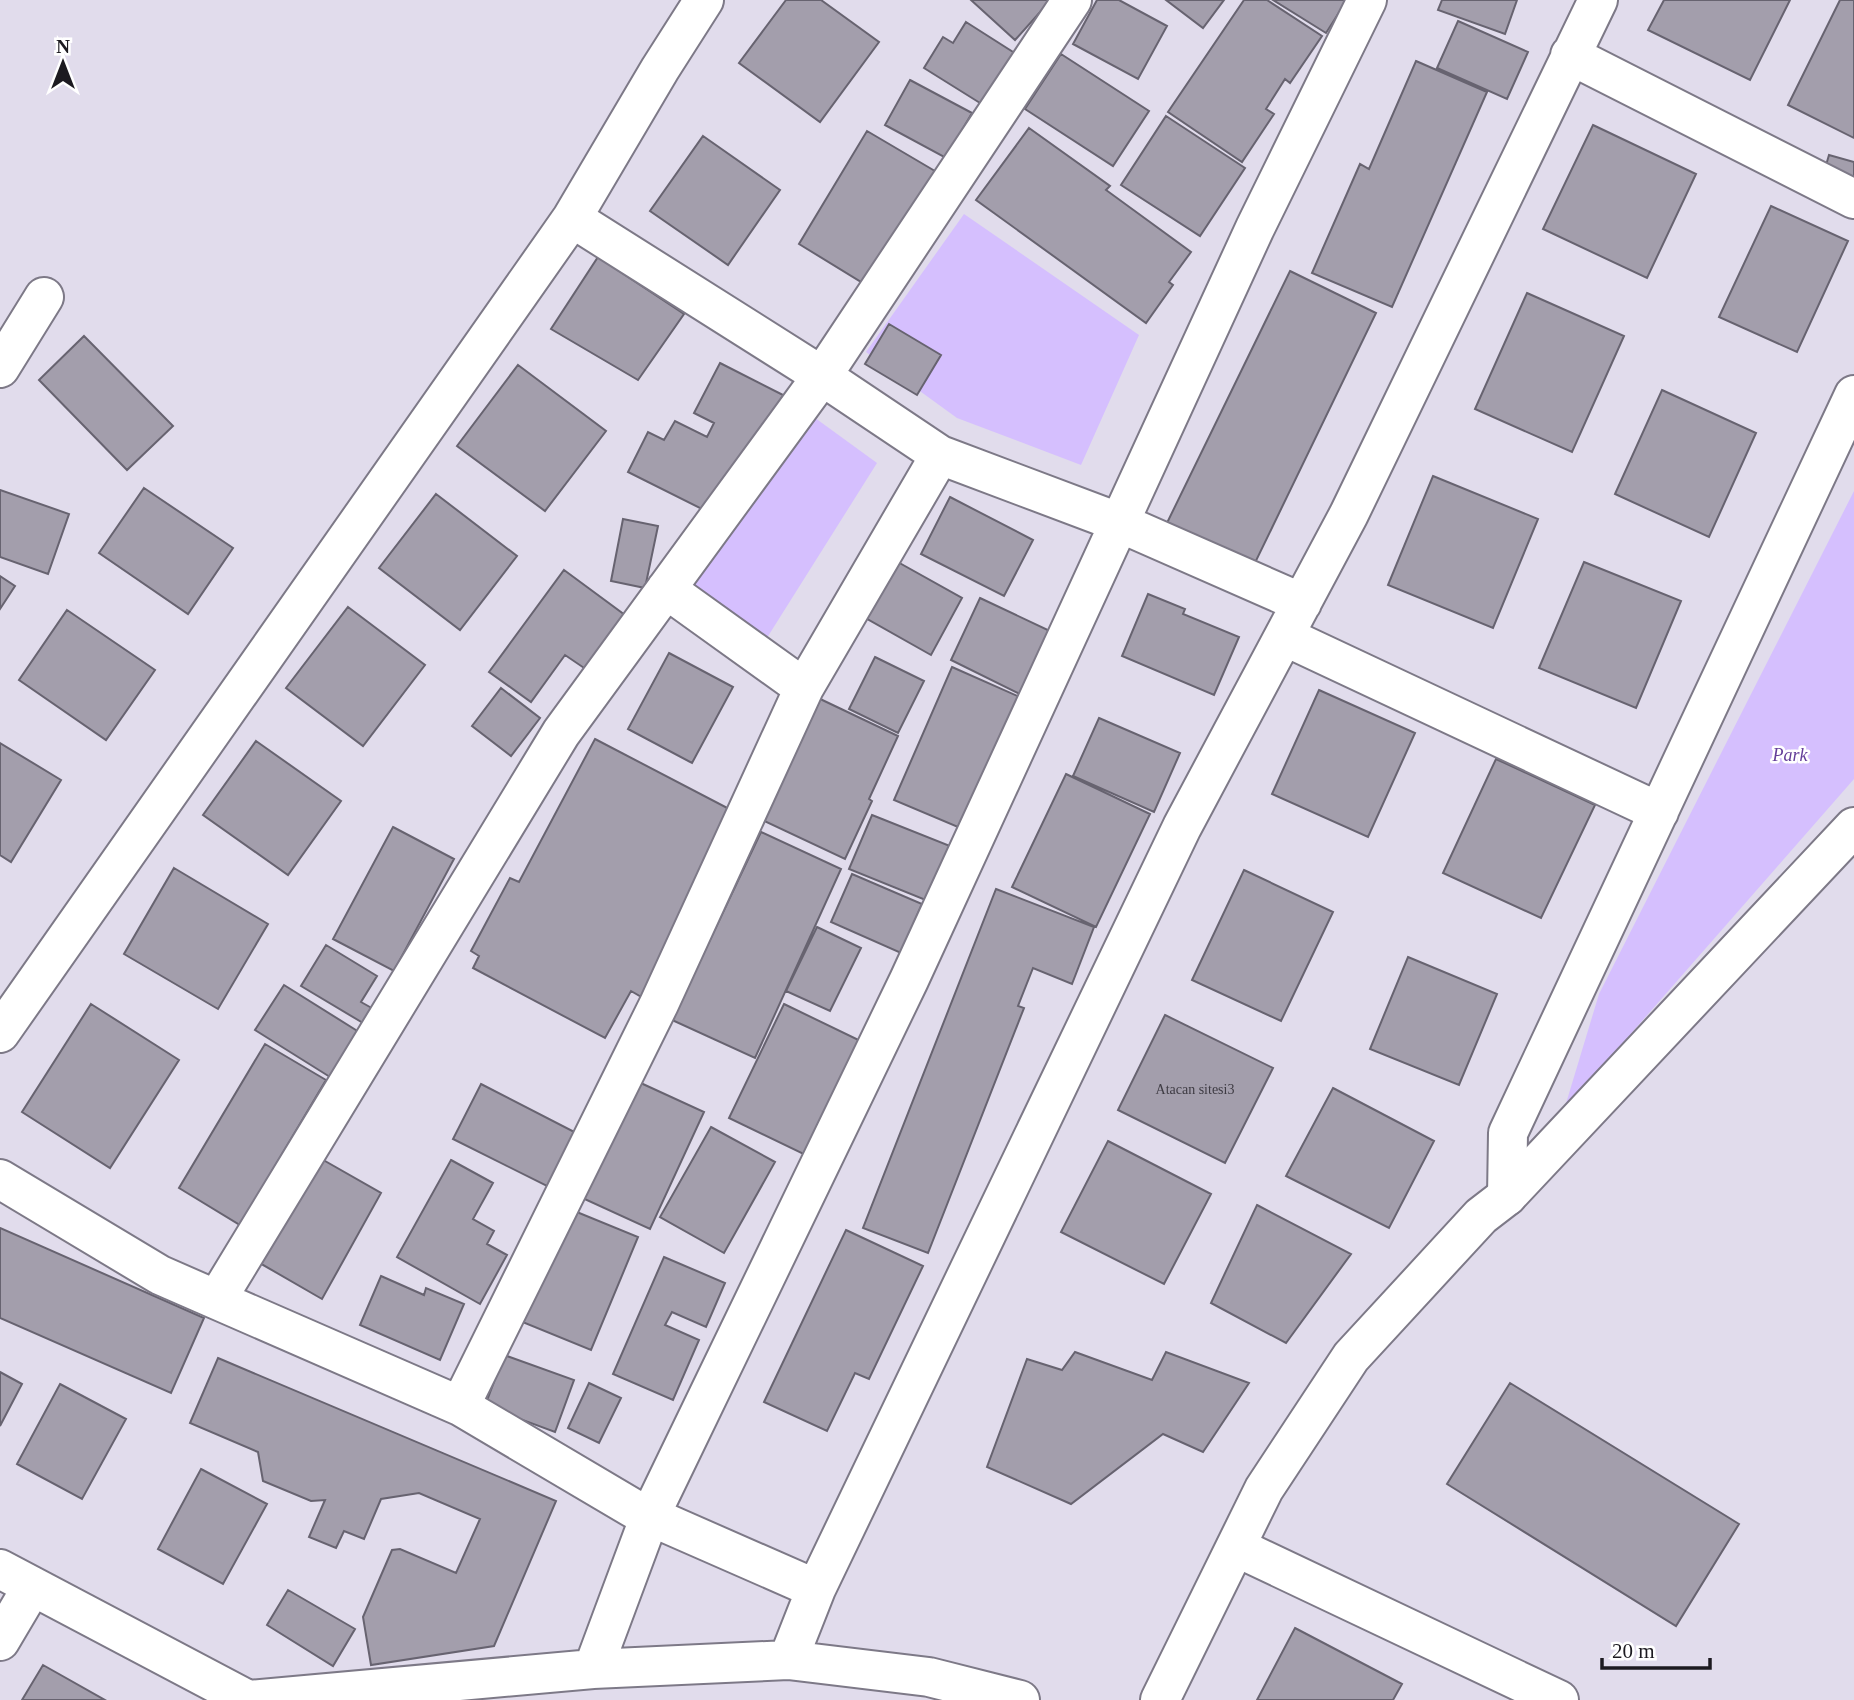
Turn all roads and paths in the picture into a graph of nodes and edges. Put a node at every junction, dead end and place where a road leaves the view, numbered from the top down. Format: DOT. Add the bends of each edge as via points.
graph roads {
  1 [pos="704,0"];
  2 [pos="1072,0"];
  3 [pos="1367,0"];
  4 [pos="1598,0"];
  5 [pos="1570,55"];
  6 [pos="1854,199"];
  7 [pos="572,218"];
  8 [pos="44,298"];
  9 [pos="0,368"];
  10 [pos="822,376"];
  11 [pos="1854,395"];
  12 [pos="940,455"];
  13 [pos="1118,522"];
  14 [pos="666,589"];
  15 [pos="1293,620"];
  16 [pos="804,688"];
  17 [pos="1659,812"];
  18 [pos="1854,827"];
  19 [pos="0,1033"];
  20 [pos="0,1180"];
  21 [pos="1507,1196"];
  22 [pos="217,1299"];
  23 [pos="460,1406"];
  24 [pos="650,1516"];
  25 [pos="1236,1547"];
  26 [pos="16,1578"];
  27 [pos="816,1589"];
  28 [pos="0,1642"];
  29 [pos="788,1660"];
  30 [pos="593,1669"];
  31 [pos="248,1700"];
  32 [pos="1020,1700"];
  33 [pos="1160,1700"];
  34 [pos="1559,1700"];
  1 -- 7 [label="street"];
  2 -- 10 [label="street"];
  3 -- 13 [label="street"];
  4 -- 5 [label="street"];
  5 -- 6 [label="street"];
  5 -- 15 [label="street" via="1355,502"];
  7 -- 10 [label="street"];
  7 -- 19 [label="street"];
  8 -- 9 [label="street"];
  10 -- 12 [label="street"];
  10 -- 14 [label="street"];
  11 -- 17 [label="street"];
  12 -- 13 [label="street"];
  12 -- 16 [label="street"];
  13 -- 15 [label="street"];
  13 -- 24 [label="street" via="909,980"];
  14 -- 16 [label="street"];
  14 -- 22 [label="street" via="561,733"];
  15 -- 17 [label="street"];
  15 -- 27 [label="street" via="1182,827"];
  16 -- 23 [label="street" via="660,1004"];
  17 -- 21 [label="street" via="1508,1133"];
  18 -- 21 [label="street"];
  20 -- 22 [label="street" via="160,1275"];
  21 -- 25 [label="street" via="1481,1216 1351,1357 1264,1489"];
  22 -- 23 [label="street"];
  23 -- 24 [label="street"];
  24 -- 27 [label="street"];
  24 -- 30 [label="street"];
  25 -- 33 [label="street"];
  25 -- 34 [label="street"];
  26 -- 28 [label="street"];
  26 -- 31 [label="street"];
  27 -- 29 [label="street"];
  29 -- 30 [label="street"];
  29 -- 32 [label="street" via="929,1677"];
  30 -- 31 [label="street"];
}
